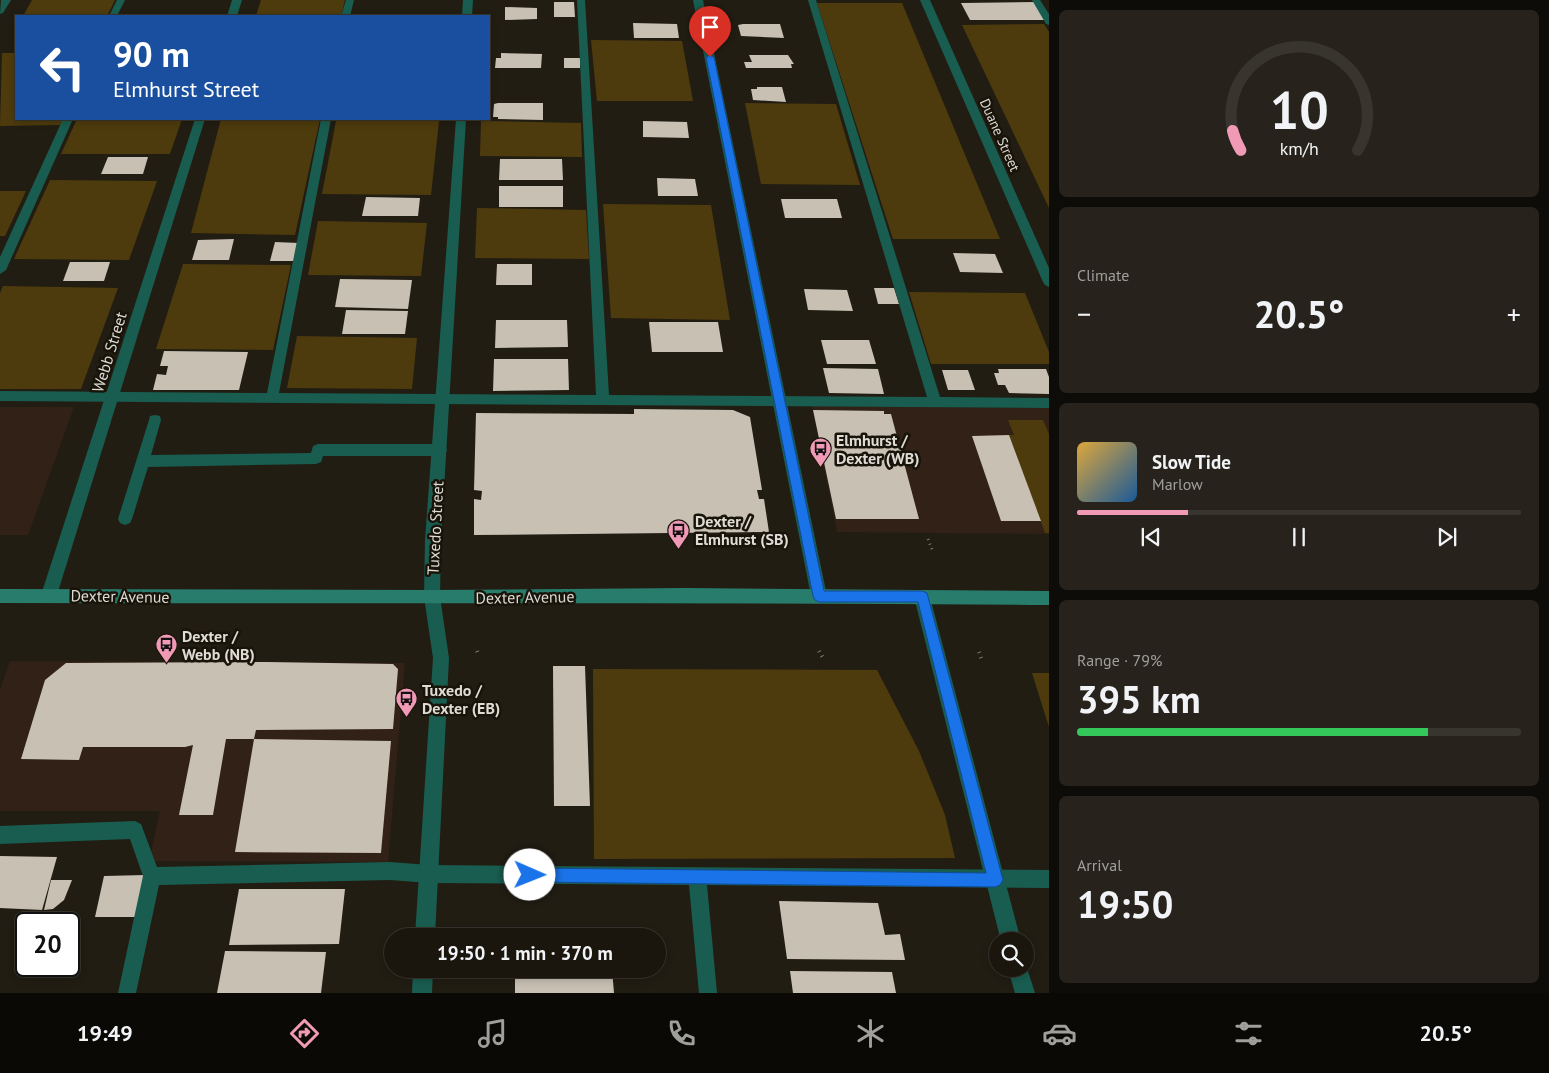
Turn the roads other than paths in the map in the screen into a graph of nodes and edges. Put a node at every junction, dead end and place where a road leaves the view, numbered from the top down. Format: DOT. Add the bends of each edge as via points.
graph roads {
  1 [pos="6,0"];
  2 [pos="121,0"];
  3 [pos="237,0"];
  4 [pos="350,0"];
  5 [pos="468,0"];
  6 [pos="581,0"];
  7 [pos="698,0"];
  8 [pos="812,0"];
  9 [pos="924,0"];
  10 [pos="1036,0"];
  11 [pos="0,11"];
  12 [pos="114,15"];
  13 [pos="232,15"];
  14 [pos="346,15"];
  15 [pos="467,15"];
  16 [pos="1049,22"];
  17 [pos="68,120"];
  18 [pos="200,120"];
  19 [pos="326,120"];
  20 [pos="461,120"];
  21 [pos="0,270"];
  22 [pos="1049,282"];
  23 [pos="0,396"];
  24 [pos="113,397"];
  25 [pos="272,398"];
  26 [pos="443,399"];
  27 [pos="603,400"];
  28 [pos="779,401"];
  29 [pos="935,402"];
  30 [pos="1049,403"];
  31 [pos="155,420"];
  32 [pos="440,450"];
  33 [pos="142,461"];
  34 [pos="125,519"];
  35 [pos="0,596"];
  36 [pos="50,596"];
  37 [pos="819,596"];
  38 [pos="922,597"];
  39 [pos="432,598"];
  40 [pos="1049,598"];
  41 [pos="0,835"];
  42 [pos="429,874"];
  43 [pos="152,876"];
  44 [pos="697,877"];
  45 [pos="1049,879"];
  46 [pos="995,880"];
  47 [pos="426,928"];
  48 [pos="1009,932"];
  49 [pos="1020,977"];
  50 [pos="423,978"];
  51 [pos="127,993"];
  52 [pos="422,993"];
  53 [pos="708,993"];
  54 [pos="1025,993"];
  1 -- 11 [label="street"];
  2 -- 12 [label="lane"];
  3 -- 13 [label="street"];
  4 -- 14 [label="lane"];
  5 -- 15 [label="street"];
  6 -- 27 [label="lane"];
  7 -- 28 [label="street"];
  8 -- 29 [label="lane"];
  9 -- 22 [label="street, Duane Street"];
  10 -- 16 [label="lane"];
  17 -- 21 [label="lane"];
  18 -- 24 [label="street, Webb Street"];
  19 -- 25 [label="lane"];
  20 -- 26 [label="street, Tuxedo Street"];
  23 -- 24 [label="lane"];
  24 -- 25 [label="lane"];
  24 -- 36 [label="street, Webb Street"];
  25 -- 26 [label="lane"];
  26 -- 27 [label="lane"];
  26 -- 32 [label="street, Tuxedo Street"];
  27 -- 28 [label="lane"];
  28 -- 29 [label="lane"];
  28 -- 37 [label="street"];
  29 -- 30 [label="lane"];
  31 -- 33 [label="lane"];
  32 -- 33 [label="lane" via="318,450 316,458"];
  32 -- 39 [label="street, Tuxedo Street"];
  33 -- 34 [label="lane"];
  35 -- 36 [label="street, Dexter Avenue"];
  36 -- 39 [label="street, Dexter Avenue"];
  37 -- 38 [label="street, Dexter Avenue"];
  37 -- 39 [label="street, Dexter Avenue"];
  38 -- 40 [label="street, Dexter Avenue"];
  38 -- 46 [label="street"];
  39 -- 42 [label="street, Tuxedo Street" via="441,658"];
  41 -- 43 [label="lane" via="135,830"];
  42 -- 43 [label="lane" via="390,871"];
  42 -- 44 [label="lane"];
  42 -- 47 [label="street, Tuxedo Street"];
  43 -- 51 [label="lane"];
  44 -- 46 [label="lane"];
  44 -- 53 [label="lane"];
  45 -- 46 [label="lane"];
  46 -- 48 [label="street"];
  49 -- 54 [label="street"];
  50 -- 52 [label="street"];
}
